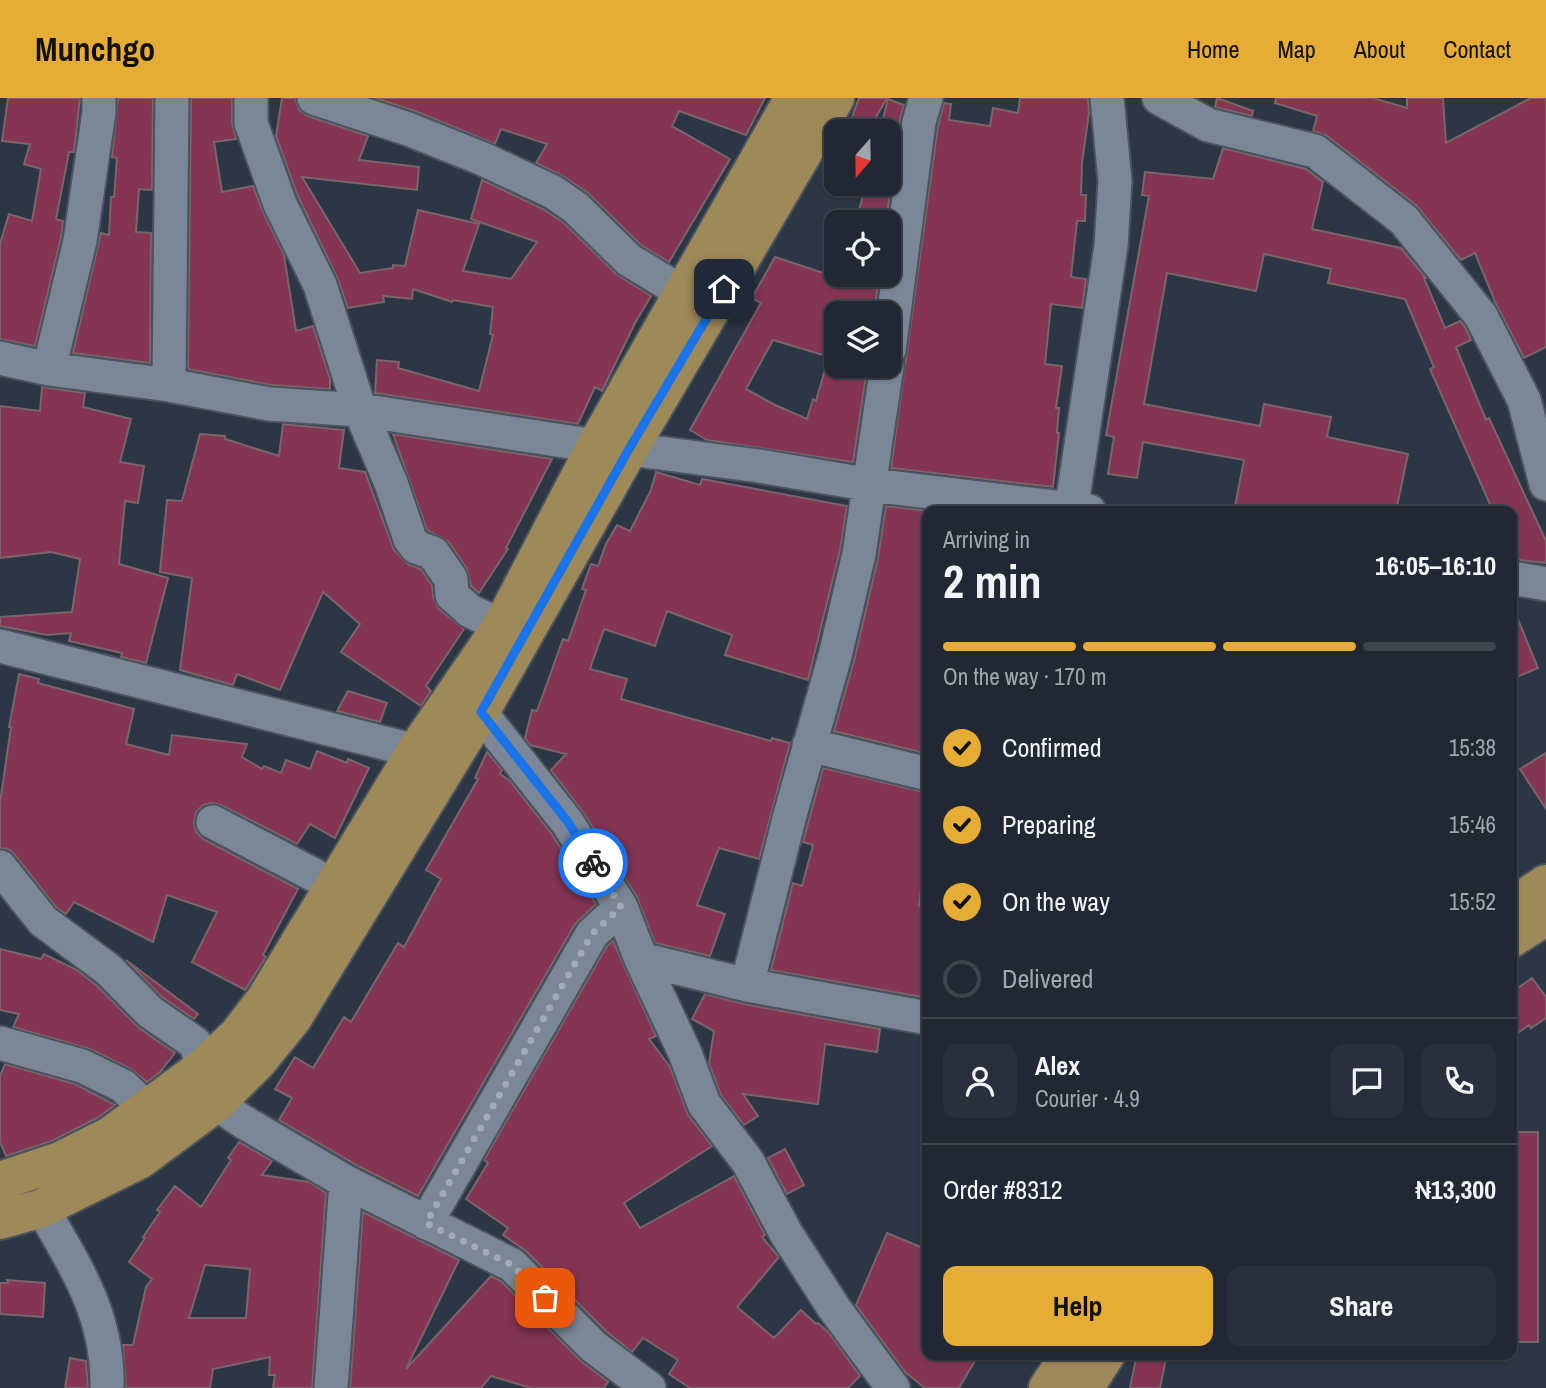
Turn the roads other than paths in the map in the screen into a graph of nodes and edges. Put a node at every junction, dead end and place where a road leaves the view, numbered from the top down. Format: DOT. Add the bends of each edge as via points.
graph roads {
  1 [pos="99,98"];
  2 [pos="172,98"];
  3 [pos="251,98"];
  4 [pos="314,98"];
  5 [pos="794,98"];
  6 [pos="835,98"];
  7 [pos="926,98"];
  8 [pos="1107,98"];
  9 [pos="1159,98"];
  10 [pos="685,294"];
  11 [pos="895,301"];
  12 [pos="0,358"];
  13 [pos="49,369"];
  14 [pos="885,378"];
  15 [pos="169,385"];
  16 [pos="1535,396"];
  17 [pos="360,410"];
  18 [pos="613,447"];
  19 [pos="1546,484"];
  20 [pos="871,485"];
  21 [pos="1044,506"];
  22 [pos="1078,506"];
  23 [pos="1517,579"];
  24 [pos="1546,584"];
  25 [pos="502,626"];
  26 [pos="0,646"];
  27 [pos="481,712"];
  28 [pos="809,745"];
  29 [pos="416,751"];
  30 [pos="922,773"];
  31 [pos="213,822"];
  32 [pos="0,867"];
  33 [pos="1546,884"];
  34 [pos="335,886"];
  35 [pos="1517,903"];
  36 [pos="621,907"];
  37 [pos="1546,916"];
  38 [pos="1517,935"];
  39 [pos="641,959"];
  40 [pos="747,985"];
  41 [pos="922,1017"];
  42 [pos="0,1043"];
  43 [pos="204,1067"];
  44 [pos="216,1103"];
  45 [pos="147,1109"];
  46 [pos="0,1181"];
  47 [pos="346,1182"];
  48 [pos="41,1209"];
  49 [pos="0,1220"];
  50 [pos="426,1223"];
  51 [pos="1067,1360"];
  52 [pos="1102,1360"];
  53 [pos="107,1388"];
  54 [pos="331,1388"];
  55 [pos="649,1388"];
  56 [pos="893,1388"];
  57 [pos="1048,1388"];
  58 [pos="1084,1388"];
  1 -- 13 [label="street" via="80,241"];
  2 -- 15 [label="street"];
  3 -- 17 [label="street" via="251,123 280,204 320,285"];
  4 -- 10 [label="street" via="408,129 553,192 629,260"];
  5 -- 10 [label="main road"];
  6 -- 18 [label="main road"];
  7 -- 11 [label="street"];
  8 -- 22 [label="street" via="1115,181 1111,246"];
  9 -- 16 [label="street" via="1208,125 1315,151 1404,220 1481,316"];
  10 -- 18 [label="main road"];
  12 -- 13 [label="street"];
  13 -- 15 [label="street"];
  14 -- 20 [label="street"];
  15 -- 17 [label="street" via="269,404"];
  16 -- 19 [label="street"];
  17 -- 18 [label="street"];
  17 -- 25 [label="street" via="410,539 416,547 433,553 451,579 452,595 470,611"];
  18 -- 20 [label="street"];
  18 -- 25 [label="main road"];
  18 -- 27 [label="main road"];
  20 -- 21 [label="street"];
  20 -- 28 [label="street" via="835,656"];
  23 -- 24 [label="street"];
  25 -- 29 [label="main road"];
  26 -- 29 [label="street"];
  27 -- 36 [label="street" via="568,822"];
  27 -- 44 [label="main road" via="292,1019"];
  28 -- 30 [label="street"];
  28 -- 40 [label="street"];
  29 -- 34 [label="main road"];
  31 -- 34 [label="street"];
  32 -- 43 [label="street" via="44,921 109,970 150,1013 195,1043"];
  33 -- 35 [label="main road"];
  34 -- 43 [label="main road" via="265,1000 238,1035"];
  36 -- 39 [label="street"];
  36 -- 50 [label="street" via="592,934"];
  37 -- 38 [label="main road"];
  39 -- 40 [label="street"];
  39 -- 56 [label="street" via="704,1104 748,1162 787,1236 834,1308"];
  40 -- 41 [label="street"];
  42 -- 45 [label="street" via="82,1066 123,1086"];
  43 -- 45 [label="main road"];
  44 -- 47 [label="street"];
  44 -- 48 [label="main road" via="139,1160"];
  45 -- 46 [label="main road" via="110,1136 60,1161"];
  47 -- 50 [label="street"];
  47 -- 54 [label="street"];
  48 -- 49 [label="main road"];
  48 -- 53 [label="street" via="96,1311 108,1358"];
  50 -- 55 [label="street" via="512,1265 594,1347"];
  51 -- 57 [label="main road"];
  52 -- 58 [label="main road"];
}
